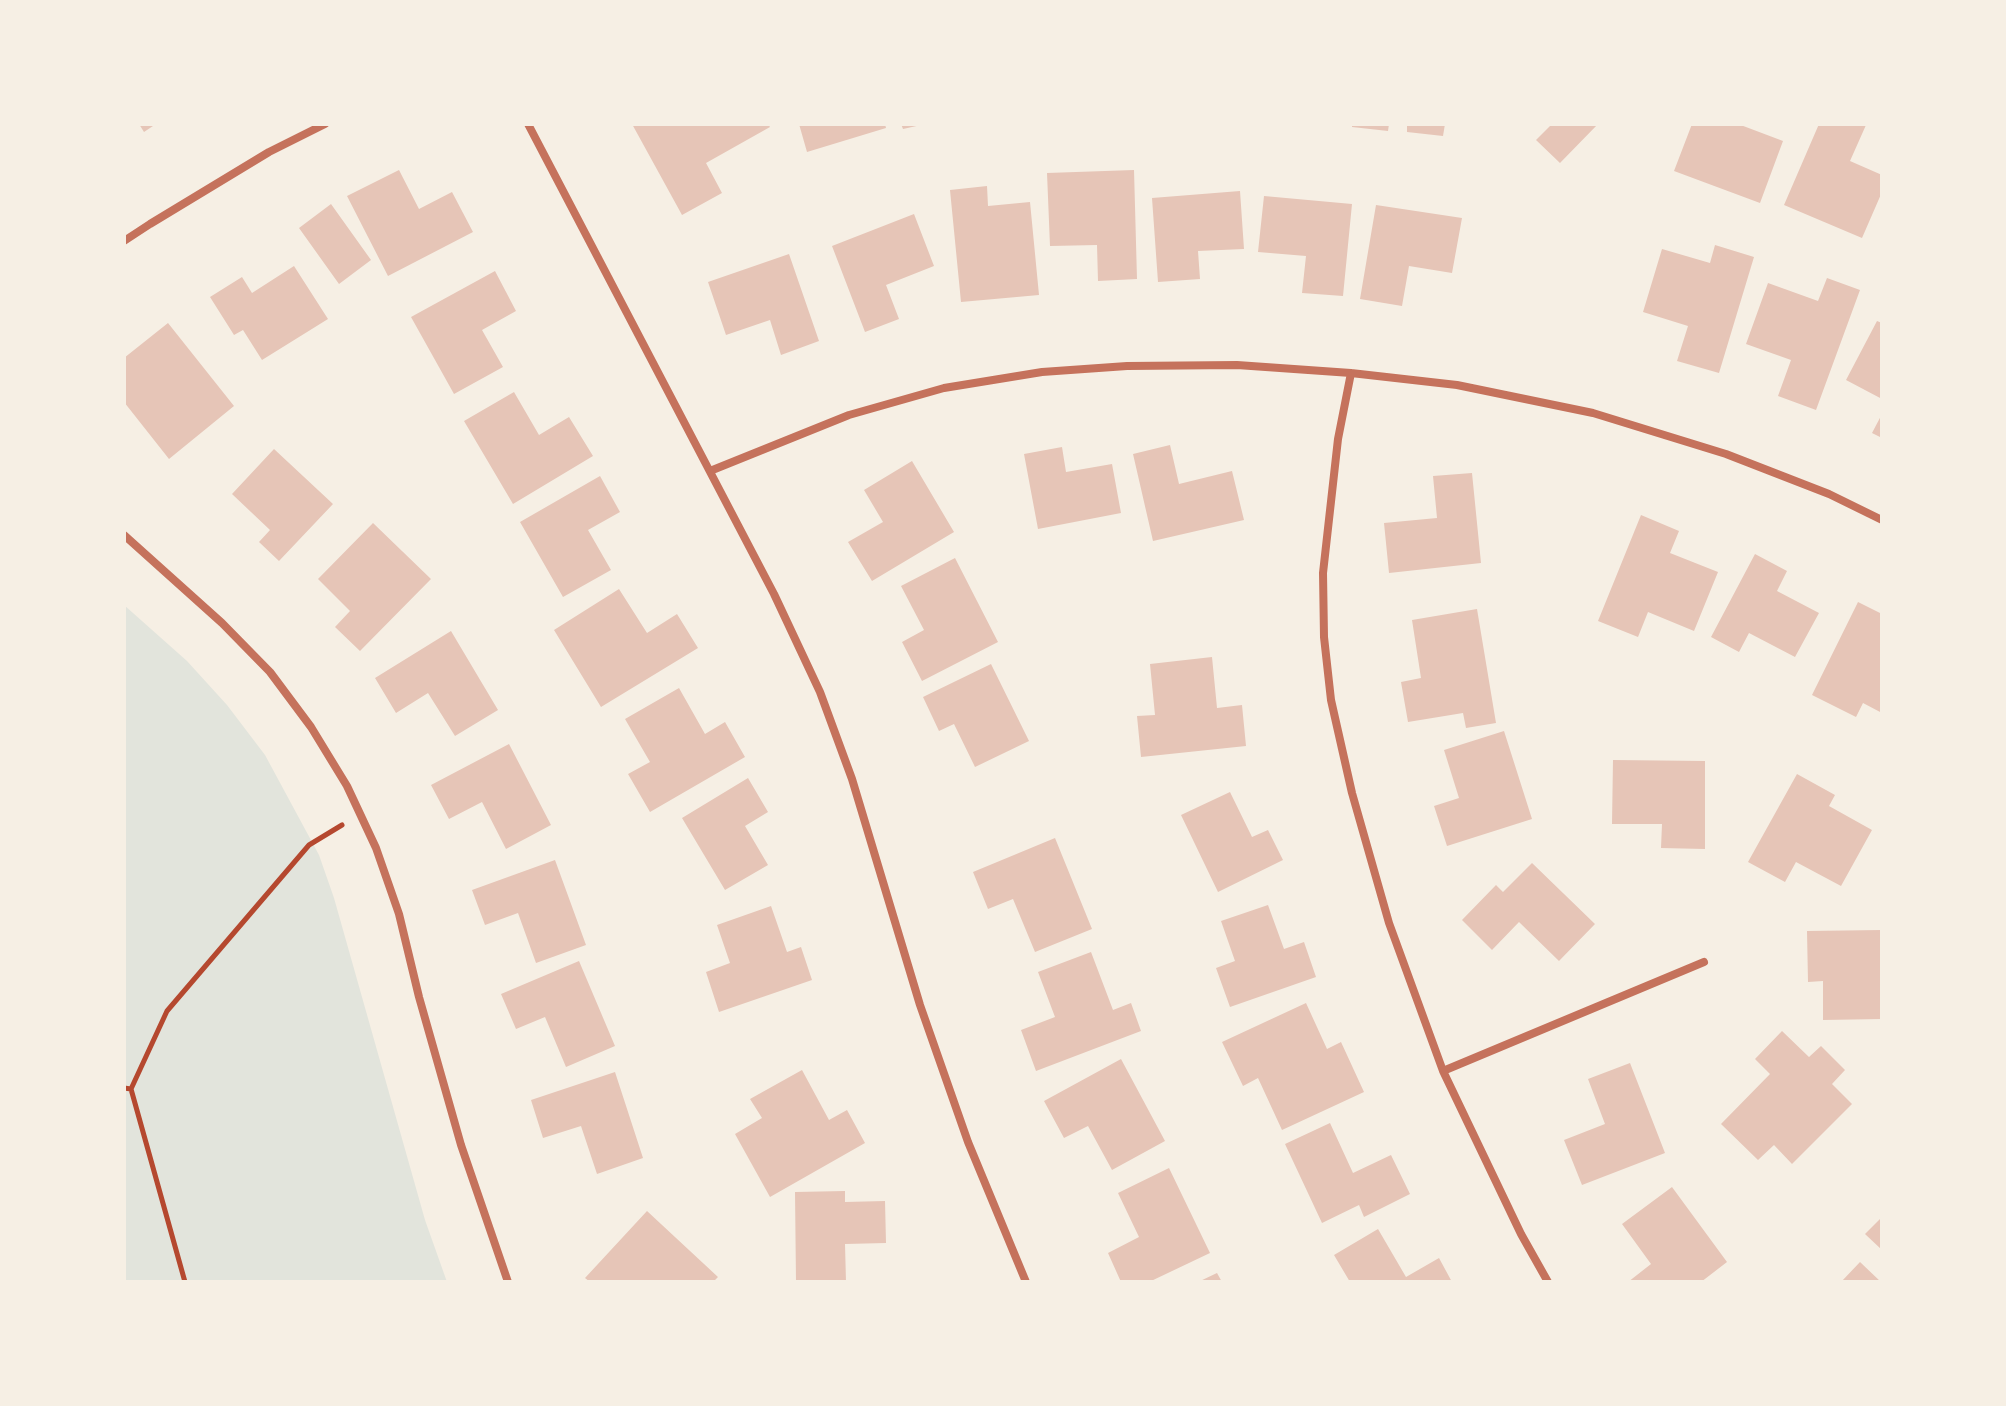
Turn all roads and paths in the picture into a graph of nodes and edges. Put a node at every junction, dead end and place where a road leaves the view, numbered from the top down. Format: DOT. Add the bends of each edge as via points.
graph roads {
  1 [pos="325,124"];
  2 [pos="528,124"];
  3 [pos="124,241"];
  4 [pos="1351,373"];
  5 [pos="710,471"];
  6 [pos="1882,520"];
  7 [pos="124,535"];
  8 [pos="360,815"];
  9 [pos="1704,962"];
  10 [pos="1443,1071"];
  11 [pos="128,1089"];
  12 [pos="185,1282"];
  13 [pos="508,1282"];
  14 [pos="1026,1282"];
  15 [pos="1548,1282"];
  1 -- 3 [label="street"];
  2 -- 5 [label="street"];
  4 -- 5 [label="street" via="1237,365 1042,372 944,388 849,415"];
  4 -- 6 [label="street" via="1457,385 1593,413 1726,454"];
  4 -- 10 [label="street" via="1323,573 1331,700 1389,923"];
  5 -- 14 [label="street" via="820,692 852,779 920,1005 968,1142"];
  7 -- 8 [label="street" via="270,672 311,727"];
  8 -- 11 [label="path" via="309,845 167,1011"];
  8 -- 13 [label="street" via="399,914 461,1145"];
  9 -- 10 [label="street"];
  10 -- 15 [label="street"];
  11 -- 12 [label="path"];
}
